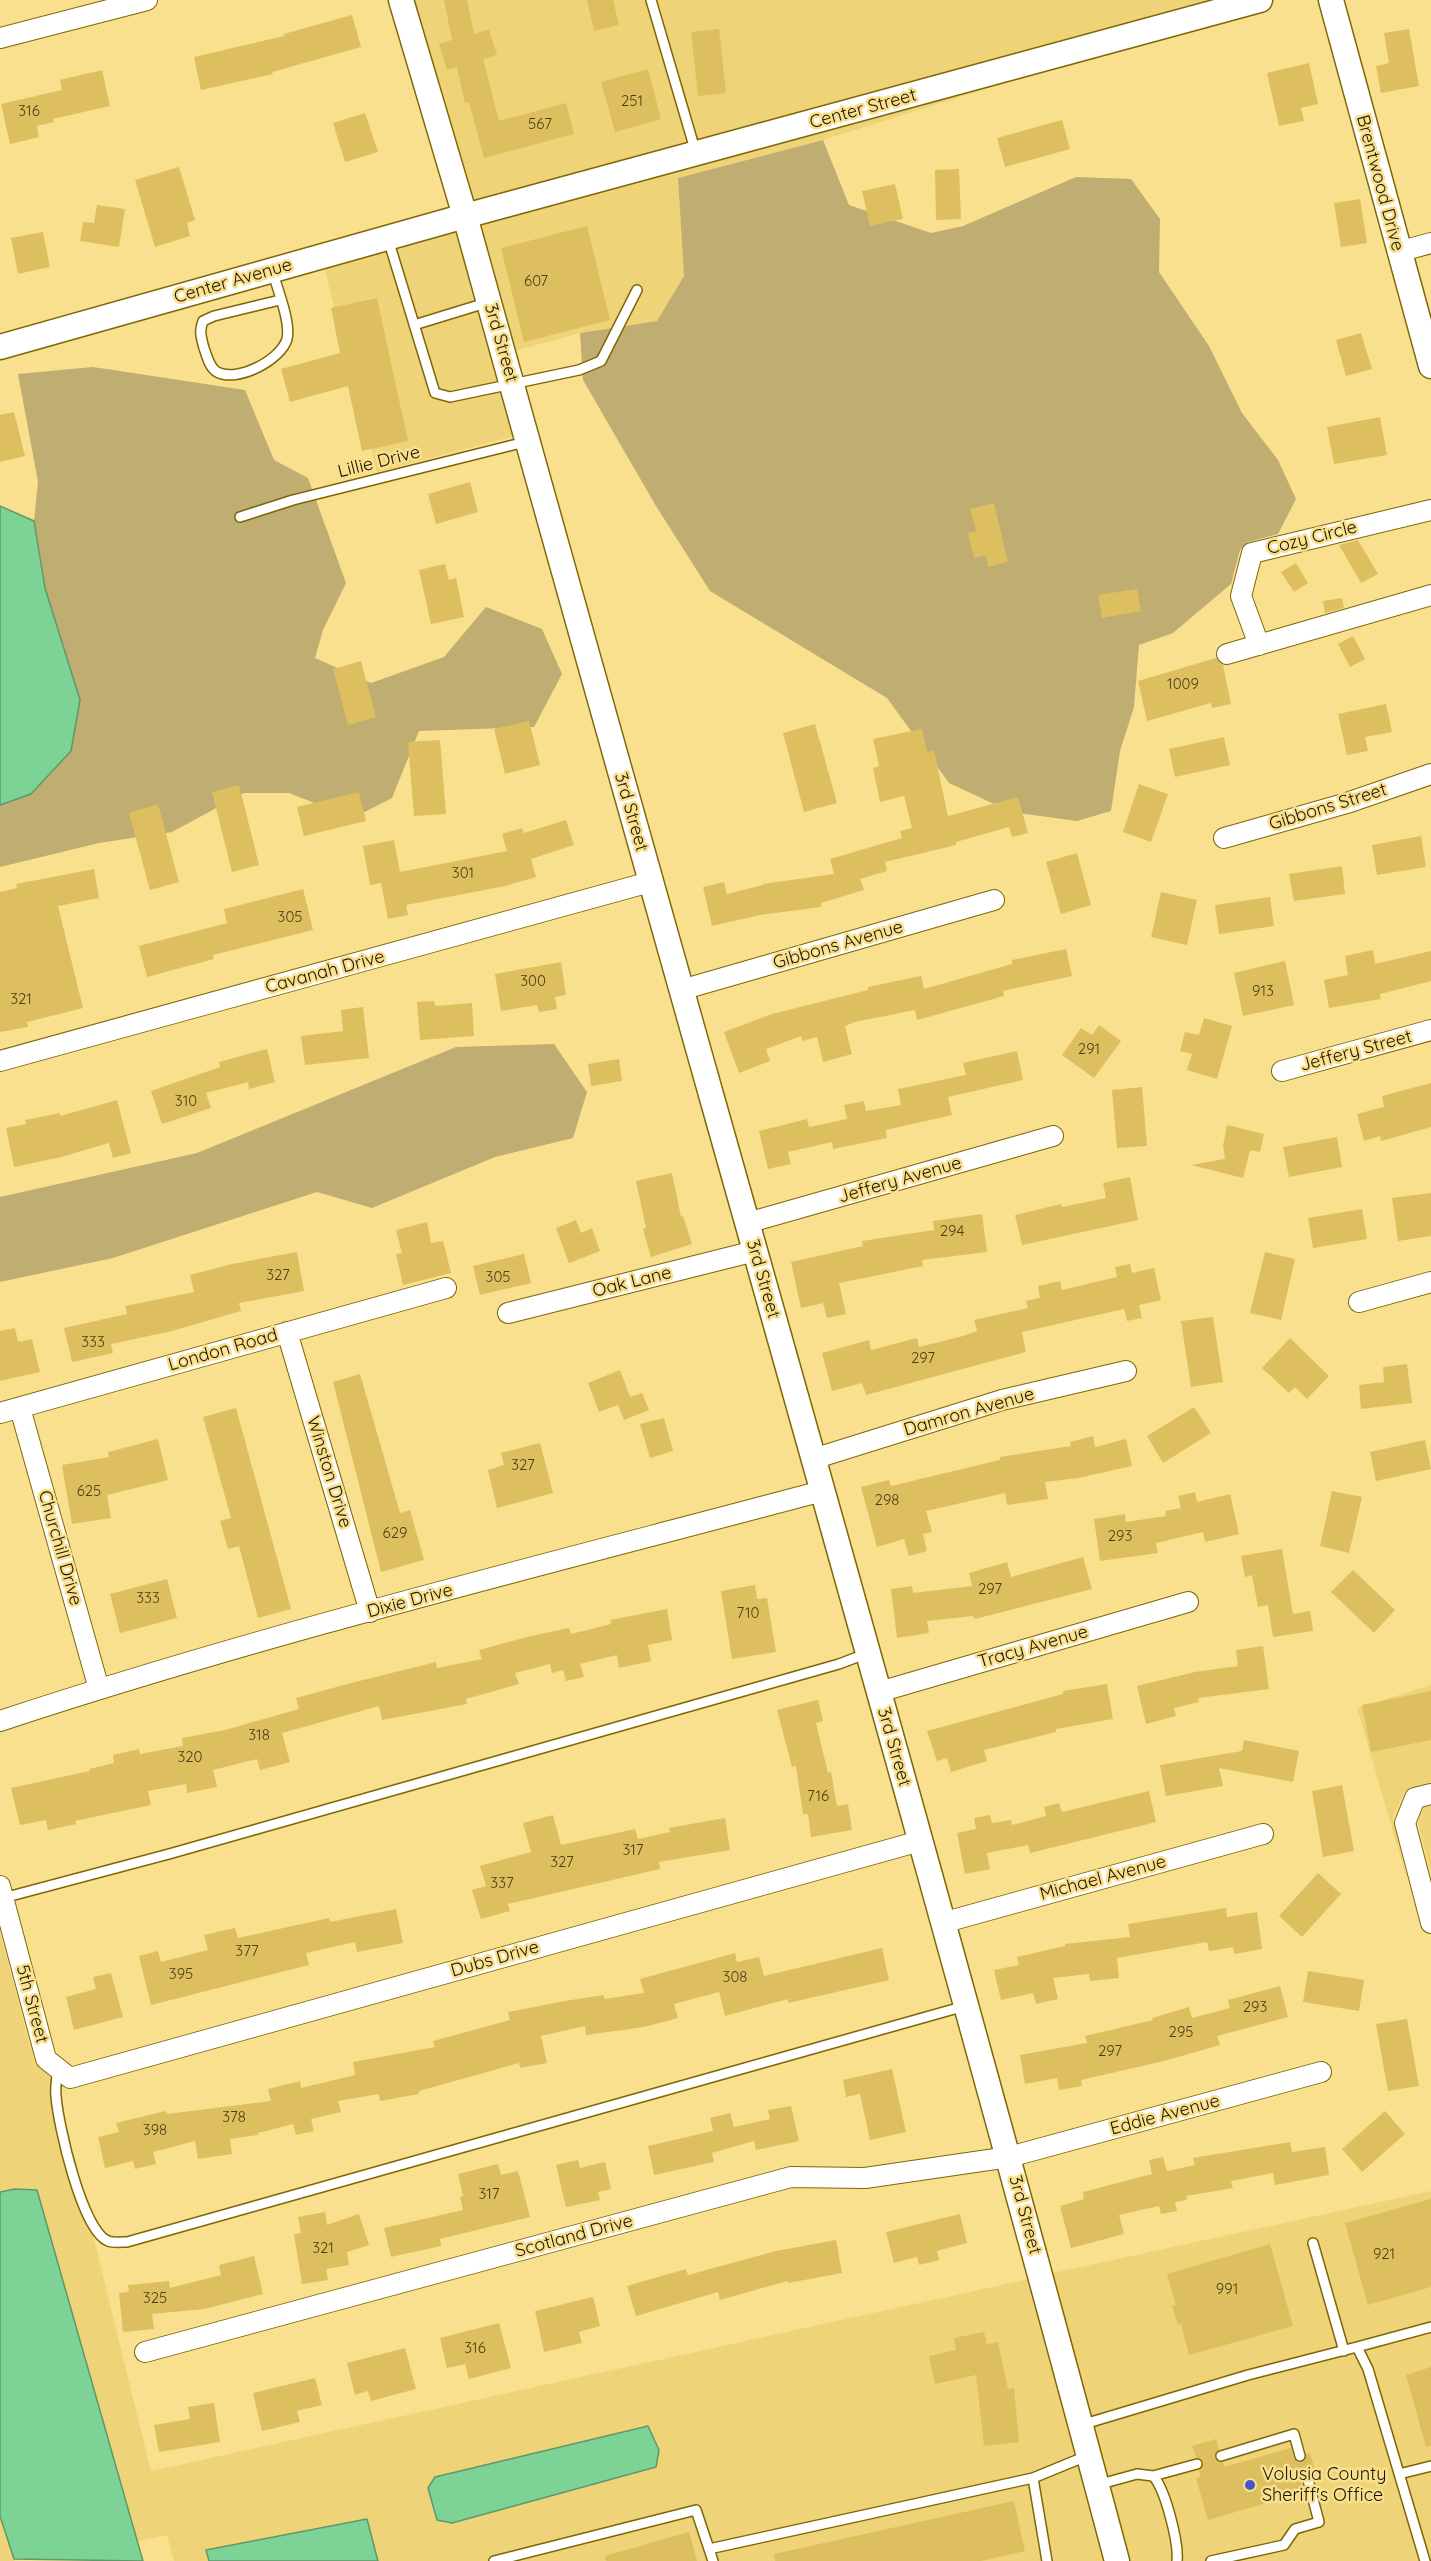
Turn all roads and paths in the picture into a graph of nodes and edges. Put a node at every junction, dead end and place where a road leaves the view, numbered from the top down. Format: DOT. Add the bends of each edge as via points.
graph roads {
  1 [pos="147,0"];
  2 [pos="400,0"];
  3 [pos="651,0"];
  4 [pos="1260,0"];
  5 [pos="1331,0"];
  6 [pos="0,39"];
  7 [pos="696,154"];
  8 [pos="465,216"];
  9 [pos="388,238"];
  10 [pos="1431,243"];
  11 [pos="1398,252"];
  12 [pos="272,270"];
  13 [pos="637,290"];
  14 [pos="280,300"];
  15 [pos="489,302"];
  16 [pos="414,325"];
  17 [pos="0,346"];
  18 [pos="1431,366"];
  19 [pos="512,383"];
  20 [pos="528,441"];
  21 [pos="1431,510"];
  22 [pos="240,517"];
  23 [pos="1431,595"];
  24 [pos="1259,645"];
  25 [pos="1227,654"];
  26 [pos="1431,774"];
  27 [pos="1224,838"];
  28 [pos="650,882"];
  29 [pos="994,900"];
  30 [pos="681,990"];
  31 [pos="1431,1030"];
  32 [pos="0,1061"];
  33 [pos="1282,1071"];
  34 [pos="1053,1136"];
  35 [pos="747,1223"];
  36 [pos="755,1251"];
  37 [pos="1431,1282"];
  38 [pos="446,1288"];
  39 [pos="1359,1302"];
  40 [pos="508,1313"];
  41 [pos="287,1332"];
  42 [pos="1126,1371"];
  43 [pos="20,1408"];
  44 [pos="0,1413"];
  45 [pos="813,1459"];
  46 [pos="822,1491"];
  47 [pos="1188,1602"];
  48 [pos="370,1612"];
  49 [pos="868,1653"];
  50 [pos="99,1689"];
  51 [pos="879,1692"];
  52 [pos="0,1721"];
  53 [pos="1431,1794"];
  54 [pos="1263,1834"];
  55 [pos="920,1841"];
  56 [pos="2,1892"];
  57 [pos="942,1923"];
  58 [pos="1431,1923"];
  59 [pos="966,2006"];
  60 [pos="1321,2072"];
  61 [pos="64,2073"];
  62 [pos="1009,2157"];
  63 [pos="1313,2243"];
  64 [pos="1431,2326"];
  65 [pos="1357,2347"];
  66 [pos="1344,2351"];
  67 [pos="145,2352"];
  68 [pos="1081,2425"];
  69 [pos="1089,2455"];
  70 [pos="1221,2456"];
  71 [pos="1300,2456"];
  72 [pos="1197,2464"];
  73 [pos="1431,2466"];
  74 [pos="1399,2474"];
  75 [pos="1153,2476"];
  76 [pos="1307,2476"];
  77 [pos="1033,2478"];
  78 [pos="1097,2485"];
  79 [pos="709,2549"];
  80 [pos="495,2561"];
  81 [pos="713,2561"];
  82 [pos="1047,2561"];
  83 [pos="1117,2561"];
  84 [pos="1177,2561"];
  85 [pos="1211,2561"];
  86 [pos="1425,2561"];
  1 -- 6 [label="street"];
  2 -- 8 [label="street, 3rd Street"];
  3 -- 7 [label="lane"];
  4 -- 7 [label="street, Center Street"];
  5 -- 11 [label="street, Brentwood Drive"];
  7 -- 8 [label="street, Center Street"];
  8 -- 9 [label="street, Center Avenue"];
  8 -- 15 [label="street, 3rd Street"];
  9 -- 12 [label="street, Center Avenue"];
  9 -- 16 [label="lane"];
  10 -- 11 [label="street"];
  11 -- 18 [label="street, Brentwood Drive"];
  12 -- 14 [label="lane"];
  12 -- 17 [label="street, Center Avenue"];
  13 -- 19 [label="lane" via="601,361 579,370"];
  14 -- 14 [label="lane" via="288,332 282,351 268,364 238,373 218,372 211,366 199,332 203,321"];
  15 -- 16 [label="lane"];
  15 -- 19 [label="street, 3rd Street"];
  16 -- 19 [label="lane" via="435,393 450,397"];
  19 -- 20 [label="street, 3rd Street"];
  20 -- 22 [label="lane, Lillie Drive"];
  20 -- 28 [label="street, 3rd Street"];
  21 -- 24 [label="street, Cozy Circle" via="1252,553 1241,596"];
  23 -- 24 [label="street"];
  24 -- 25 [label="street"];
  26 -- 27 [label="street, Gibbons Street"];
  28 -- 30 [label="street, 3rd Street"];
  28 -- 32 [label="street, Cavanah Drive"];
  29 -- 30 [label="street, Gibbons Avenue"];
  30 -- 35 [label="street, 3rd Street"];
  31 -- 33 [label="street, Jeffery Street"];
  34 -- 35 [label="street, Jeffery Avenue"];
  35 -- 36 [label="street, 3rd Street"];
  36 -- 40 [label="street, Oak Lane"];
  36 -- 45 [label="street, 3rd Street"];
  37 -- 39 [label="street"];
  38 -- 41 [label="street, London Road"];
  41 -- 43 [label="street, London Road"];
  41 -- 48 [label="street, Winston Drive"];
  42 -- 45 [label="street, Damron Avenue" via="1002,1400"];
  43 -- 44 [label="street, London Road"];
  43 -- 50 [label="street, Churchill Drive"];
  45 -- 46 [label="street, 3rd Street"];
  46 -- 48 [label="street, Dixie Drive"];
  46 -- 49 [label="street, 3rd Street"];
  47 -- 51 [label="street, Tracy Avenue"];
  48 -- 50 [label="street, Dixie Drive"];
  49 -- 51 [label="street, 3rd Street"];
  49 -- 56 [label="lane" via="170,1854"];
  50 -- 52 [label="street, Dixie Drive"];
  51 -- 55 [label="street, 3rd Street"];
  53 -- 58 [label="street" via="1415,1798 1405,1822"];
  54 -- 57 [label="street, Michael Avenue"];
  55 -- 57 [label="street, 3rd Street"];
  55 -- 61 [label="street, Dubs Drive"];
  56 -- 61 [label="street, 5th Street" via="46,2059"];
  57 -- 59 [label="street, 3rd Street"];
  59 -- 61 [label="lane" via="127,2242 108,2241 87,2217 62,2137 56,2094"];
  59 -- 62 [label="street, 3rd Street"];
  60 -- 62 [label="street, Eddie Avenue"];
  62 -- 67 [label="street, Scotland Drive" via="865,2178 791,2177"];
  62 -- 68 [label="street, 3rd Street"];
  63 -- 66 [label="lane"];
  64 -- 65 [label="lane"];
  65 -- 66 [label="lane"];
  65 -- 74 [label="lane" via="1368,2369"];
  66 -- 68 [label="lane"];
  68 -- 69 [label="street, 3rd Street"];
  69 -- 77 [label="lane"];
  69 -- 78 [label="street, 3rd Street"];
  70 -- 71 [label="lane" via="1294,2434"];
  72 -- 75 [label="lane"];
  73 -- 74 [label="lane"];
  74 -- 86 [label="lane"];
  75 -- 78 [label="lane" via="1137,2474"];
  75 -- 84 [label="lane" via="1158,2481 1177,2544"];
  76 -- 85 [label="lane" via="1319,2522 1295,2529 1284,2545"];
  77 -- 79 [label="lane"];
  77 -- 82 [label="lane"];
  78 -- 83 [label="street, 3rd Street"];
  79 -- 80 [label="lane" via="696,2510"];
  79 -- 81 [label="lane"];
}
